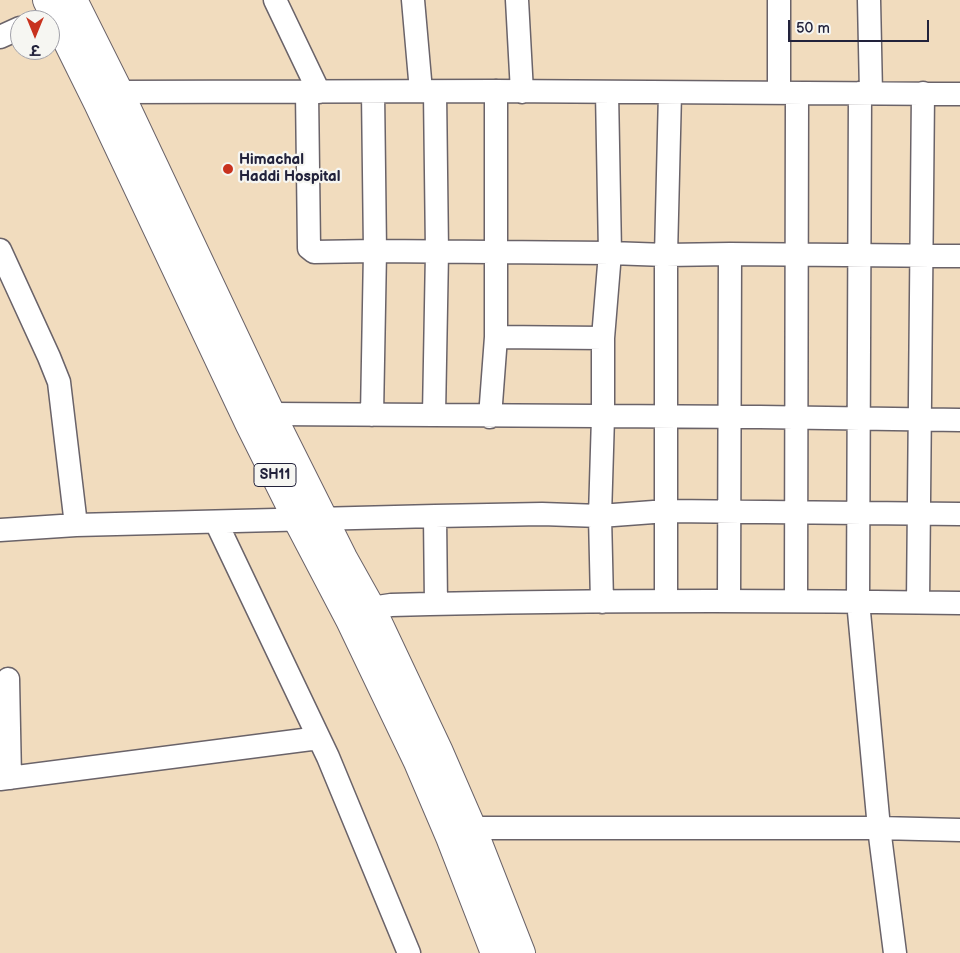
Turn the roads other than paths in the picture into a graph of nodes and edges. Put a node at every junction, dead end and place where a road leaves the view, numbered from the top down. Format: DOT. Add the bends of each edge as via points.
graph roads {
  1 [pos="275,0"];
  2 [pos="413,0"];
  3 [pos="517,0"];
  4 [pos="779,0"];
  5 [pos="869,0"];
  6 [pos="57,7"];
  7 [pos="496,91"];
  8 [pos="119,92"];
  9 [pos="313,92"];
  10 [pos="373,92"];
  11 [pos="428,92"];
  12 [pos="522,92"];
  13 [pos="607,92"];
  14 [pos="670,92"];
  15 [pos="788,92"];
  16 [pos="866,93"];
  17 [pos="923,93"];
  18 [pos="960,94"];
  19 [pos="0,250"];
  20 [pos="375,251"];
  21 [pos="437,252"];
  22 [pos="496,252"];
  23 [pos="610,253"];
  24 [pos="730,254"];
  25 [pos="797,254"];
  26 [pos="859,255"];
  27 [pos="666,256"];
  28 [pos="921,256"];
  29 [pos="960,256"];
  30 [pos="496,337"];
  31 [pos="603,338"];
  32 [pos="271,414"];
  33 [pos="372,415"];
  34 [pos="434,415"];
  35 [pos="490,416"];
  36 [pos="603,417"];
  37 [pos="666,417"];
  38 [pos="730,417"];
  39 [pos="796,418"];
  40 [pos="858,418"];
  41 [pos="920,419"];
  42 [pos="960,420"];
  43 [pos="667,511"];
  44 [pos="729,512"];
  45 [pos="796,512"];
  46 [pos="858,513"];
  47 [pos="919,514"];
  48 [pos="960,514"];
  49 [pos="436,516"];
  50 [pos="600,516"];
  51 [pos="310,519"];
  52 [pos="216,522"];
  53 [pos="76,525"];
  54 [pos="0,530"];
  55 [pos="666,600"];
  56 [pos="729,600"];
  57 [pos="796,600"];
  58 [pos="858,601"];
  59 [pos="602,602"];
  60 [pos="918,602"];
  61 [pos="960,603"];
  62 [pos="436,604"];
  63 [pos="371,608"];
  64 [pos="8,679"];
  65 [pos="319,738"];
  66 [pos="5,778"];
  67 [pos="472,828"];
  68 [pos="879,828"];
  69 [pos="960,830"];
  70 [pos="409,953"];
  71 [pos="495,953"];
  72 [pos="520,953"];
  73 [pos="896,953"];
  1 -- 9 [label="street"];
  2 -- 11 [label="street"];
  3 -- 12 [label="street"];
  4 -- 15 [label="street"];
  5 -- 16 [label="street"];
  6 -- 8 [label="main road, SH11"];
  6 -- 51 [label="main road, SH11" via="98,103"];
  7 -- 11 [label="street"];
  7 -- 12 [label="street"];
  7 -- 22 [label="street"];
  8 -- 9 [label="street"];
  8 -- 32 [label="main road, SH11"];
  9 -- 10 [label="street"];
  9 -- 20 [label="street" via="310,248 314,252"];
  10 -- 11 [label="street"];
  10 -- 20 [label="street"];
  11 -- 21 [label="street"];
  12 -- 13 [label="street"];
  13 -- 14 [label="street"];
  13 -- 23 [label="street"];
  14 -- 15 [label="street"];
  14 -- 27 [label="street"];
  15 -- 16 [label="street"];
  15 -- 25 [label="street"];
  16 -- 17 [label="street"];
  16 -- 26 [label="street"];
  17 -- 18 [label="street"];
  17 -- 28 [label="street"];
  19 -- 53 [label="street" via="59,382"];
  20 -- 21 [label="street"];
  20 -- 33 [label="street"];
  21 -- 22 [label="street"];
  21 -- 34 [label="street"];
  22 -- 23 [label="street"];
  22 -- 30 [label="street"];
  23 -- 27 [label="street"];
  23 -- 31 [label="street"];
  24 -- 25 [label="street"];
  24 -- 27 [label="street"];
  24 -- 38 [label="street"];
  25 -- 26 [label="street"];
  25 -- 39 [label="street"];
  26 -- 28 [label="street"];
  26 -- 40 [label="street"];
  27 -- 37 [label="street"];
  28 -- 29 [label="street"];
  28 -- 41 [label="street"];
  30 -- 31 [label="street"];
  30 -- 35 [label="street"];
  31 -- 36 [label="street"];
  32 -- 33 [label="street"];
  32 -- 51 [label="main road, SH11"];
  33 -- 34 [label="street"];
  34 -- 35 [label="street"];
  35 -- 36 [label="street"];
  36 -- 37 [label="street"];
  36 -- 50 [label="street"];
  37 -- 38 [label="street"];
  37 -- 43 [label="street"];
  38 -- 39 [label="street"];
  38 -- 44 [label="street"];
  39 -- 40 [label="street"];
  39 -- 45 [label="street"];
  40 -- 41 [label="street"];
  40 -- 46 [label="street"];
  41 -- 42 [label="street"];
  41 -- 47 [label="street"];
  43 -- 44 [label="street"];
  43 -- 50 [label="street"];
  43 -- 55 [label="street"];
  44 -- 45 [label="street"];
  44 -- 56 [label="street"];
  45 -- 46 [label="street"];
  45 -- 57 [label="street"];
  46 -- 47 [label="street"];
  46 -- 58 [label="street"];
  47 -- 48 [label="street"];
  47 -- 60 [label="street"];
  49 -- 50 [label="street"];
  49 -- 51 [label="street"];
  49 -- 62 [label="street"];
  50 -- 59 [label="street"];
  51 -- 52 [label="street"];
  51 -- 63 [label="main road, SH11"];
  51 -- 71 [label="main road, SH11" via="350,620 450,837"];
  52 -- 53 [label="street"];
  52 -- 65 [label="street"];
  53 -- 54 [label="street"];
  55 -- 56 [label="street"];
  55 -- 59 [label="street"];
  56 -- 57 [label="street"];
  57 -- 58 [label="street"];
  58 -- 60 [label="street"];
  58 -- 68 [label="street"];
  59 -- 62 [label="street"];
  60 -- 61 [label="street"];
  62 -- 63 [label="street"];
  63 -- 67 [label="main road, SH11"];
  64 -- 66 [label="street"];
  65 -- 66 [label="street"];
  65 -- 70 [label="street"];
  67 -- 68 [label="street"];
  67 -- 72 [label="main road, SH11"];
  68 -- 69 [label="street"];
  68 -- 73 [label="street"];
}
